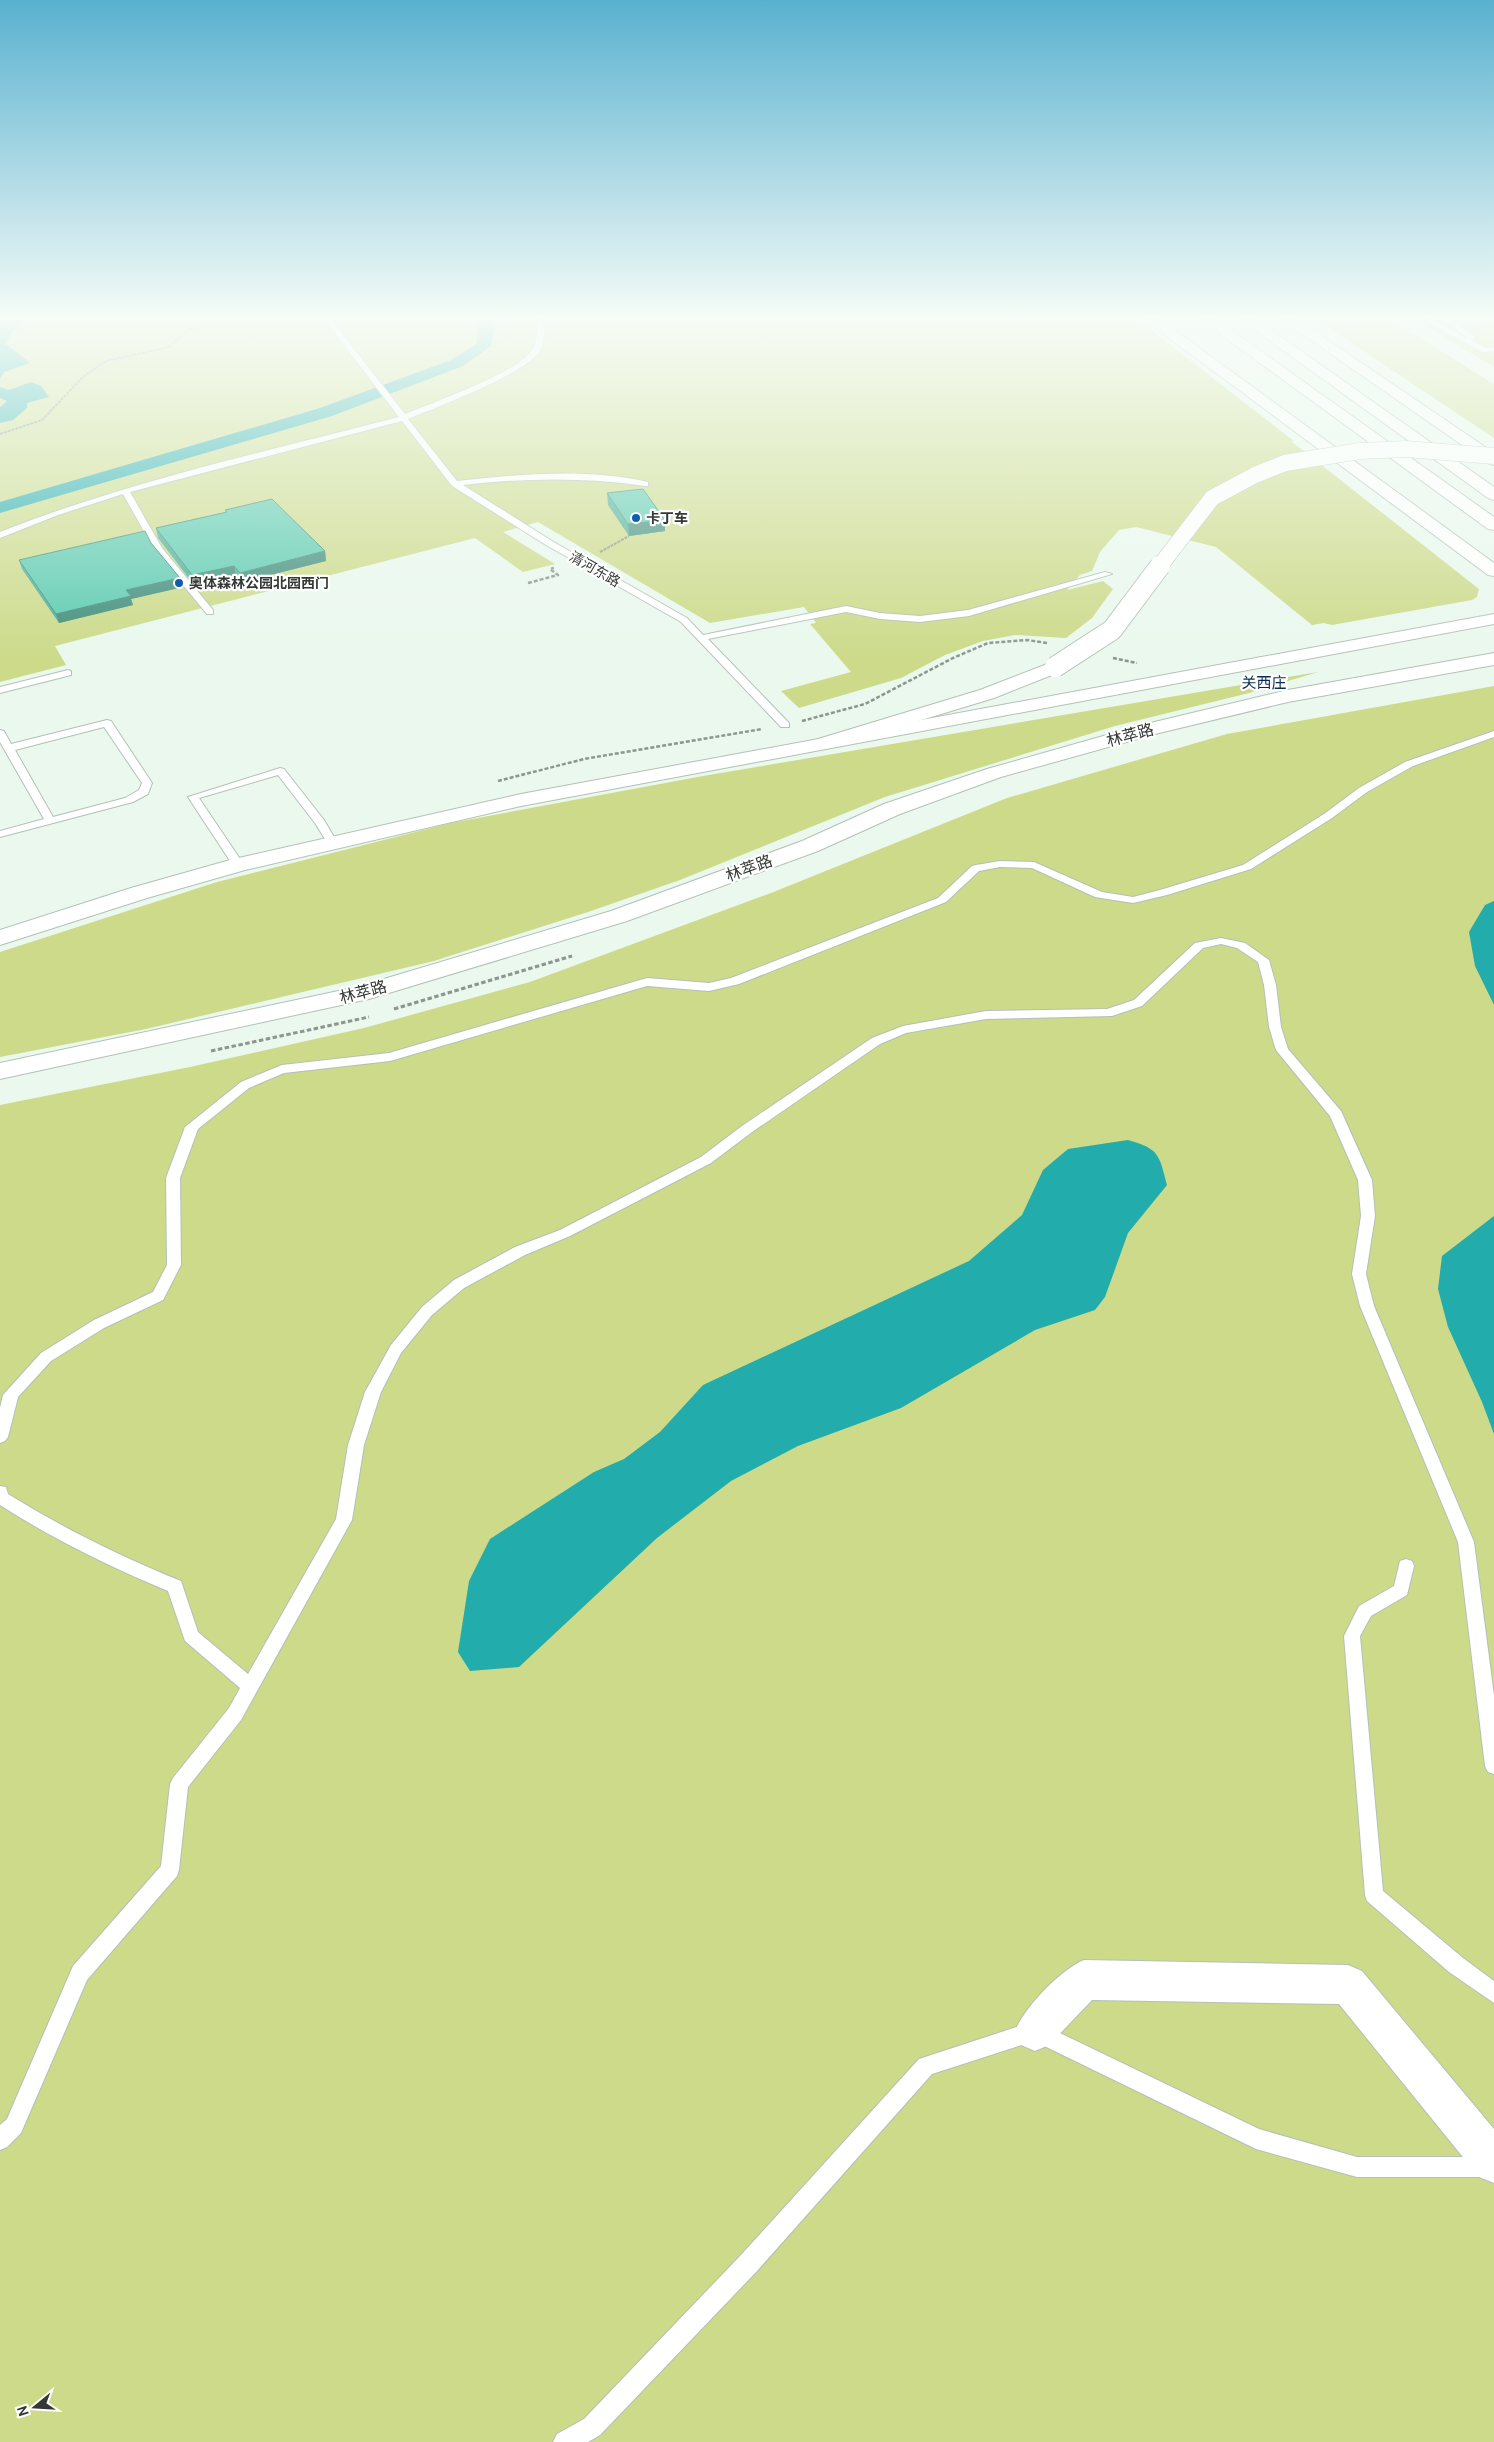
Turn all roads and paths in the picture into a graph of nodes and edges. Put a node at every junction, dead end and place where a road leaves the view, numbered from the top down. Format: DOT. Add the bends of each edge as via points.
graph roads {
  1 [pos="341,434"];
  2 [pos="416,434"];
  3 [pos="1307,434"];
  4 [pos="1367,434"];
  5 [pos="1408,434"];
  6 [pos="1456,434"];
  7 [pos="1494,456"];
  8 [pos="1494,460"];
  9 [pos="455,484"];
  10 [pos="645,484"];
  11 [pos="125,490"];
  12 [pos="1494,495"];
  13 [pos="1494,525"];
  14 [pos="0,535"];
  15 [pos="629,536"];
  16 [pos="580,560"];
  17 [pos="1494,571"];
  18 [pos="1108,574"];
  19 [pos="528,582"];
  20 [pos="210,612"];
  21 [pos="1490,620"];
  22 [pos="701,638"];
  23 [pos="1494,658"];
  24 [pos="68,673"];
  25 [pos="0,690"];
  26 [pos="785,725"];
  27 [pos="0,733"];
  28 [pos="1494,734"];
  29 [pos="825,743"];
  30 [pos="9,748"];
  31 [pos="50,821"];
  32 [pos="0,834"];
  33 [pos="332,842"];
  34 [pos="238,865"];
  35 [pos="0,938"];
  36 [pos="0,1071"];
  37 [pos="0,1437"];
  38 [pos="0,1492"];
  39 [pos="1406,1566"];
  40 [pos="251,1687"];
  41 [pos="1494,1766"];
  42 [pos="1494,1993"];
  43 [pos="1035,2031"];
  44 [pos="0,2140"];
  45 [pos="1494,2162"];
  46 [pos="1494,2167"];
  47 [pos="565,2442"];
  1 -- 11 [label="lane"];
  2 -- 9 [label="lane, 清河东路"];
  3 -- 17 [label="main road"];
  4 -- 13 [label="main road"];
  5 -- 12 [label="main road"];
  6 -- 8 [label="main road"];
  7 -- 29 [label="main road, bridge" via="1406,449 1360,451 1285,463 1255,474 1212,498 1112,630 1055,667 987,694"];
  9 -- 10 [label="lane" via="506,478 598,477"];
  9 -- 16 [label="lane, 清河东路"];
  11 -- 14 [label="lane"];
  11 -- 20 [label="lane" via="158,549"];
  15 -- 16 [label="path"];
  16 -- 19 [label="path" via="550,569 558,575"];
  16 -- 22 [label="lane, 清河东路" via="684,620"];
  18 -- 22 [label="lane" via="969,613 920,619 846,609"];
  21 -- 29 [label="main road"];
  22 -- 26 [label="lane, 清河东路"];
  23 -- 36 [label="main road, 林萃路" via="1288,696 1140,731 994,773 892,809 810,846 619,916 360,994"];
  24 -- 25 [label="lane"];
  27 -- 30 [label="lane"];
  28 -- 37 [label="lane" via="1409,764 1363,790 1247,867 1163,893 1133,900 1099,895 1034,865 1000,864 976,868 942,900 735,982 709,987 647,982 390,1057 282,1068 245,1084 192,1127 173,1178 174,1265 158,1296 99,1324 46,1356 11,1394"];
  29 -- 33 [label="main road" via="521,800"];
  30 -- 31 [label="lane"];
  30 -- 31 [label="lane" via="107,723 148,783 144,792 129,800"];
  31 -- 32 [label="lane"];
  33 -- 34 [label="main road"];
  33 -- 34 [label="lane" via="280,771 194,797"];
  34 -- 35 [label="main road"];
  38 -- 40 [label="lane" via="0,1497 50,1529 175,1586 191,1636"];
  39 -- 42 [label="lane" via="1401,1590 1364,1610 1352,1636 1374,1894 1456,1965"];
  40 -- 41 [label="lane" via="344,1520 356,1445 373,1392 396,1349 428,1311 459,1284 706,1160 876,1042 903,1030 986,1015 1108,1013 1138,1003 1200,945 1221,941 1241,945 1263,960 1282,1050 1336,1114 1365,1180 1368,1216 1358,1274 1367,1306 1466,1542"];
  40 -- 44 [label="lane" via="235,1714 179,1784 170,1870 80,1973 14,2126"];
  43 -- 45 [label="main road" via="1084,1980 1348,1985"];
  43 -- 46 [label="lane" via="1256,2139 1357,2167"];
  43 -- 47 [label="lane" via="926,2066 749,2263 592,2427"];
}
